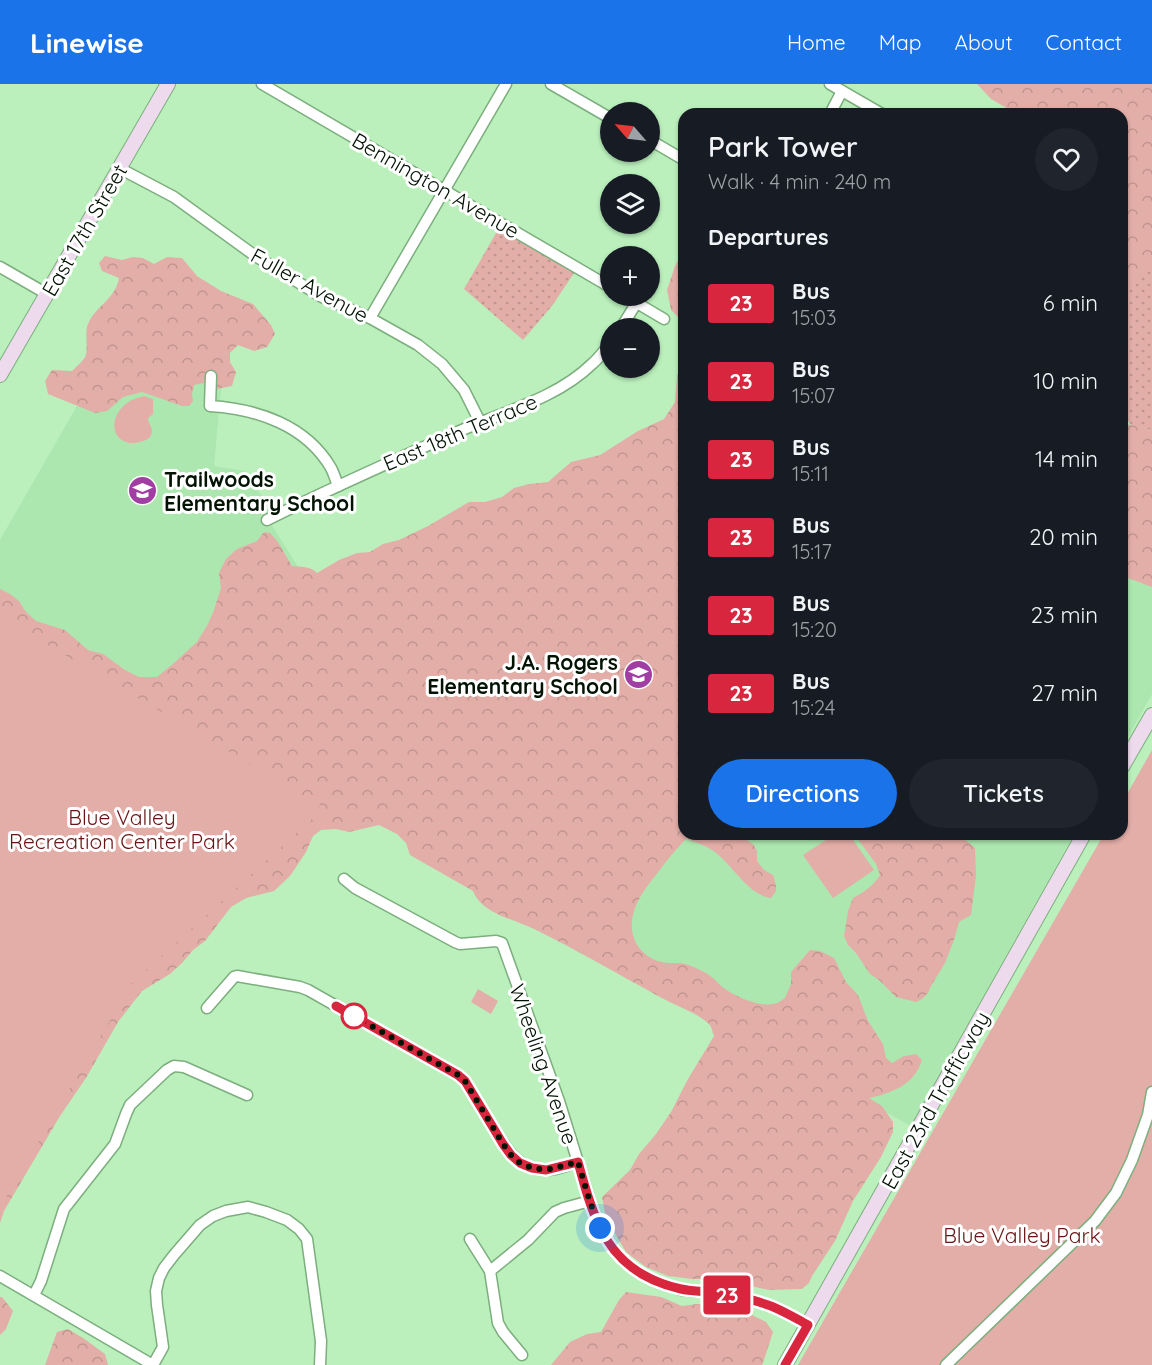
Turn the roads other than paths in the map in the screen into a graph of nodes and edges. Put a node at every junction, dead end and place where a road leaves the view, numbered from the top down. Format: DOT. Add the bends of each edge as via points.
graph roads {
  1 [pos="168,84"];
  2 [pos="262,84"];
  3 [pos="506,84"];
  4 [pos="551,84"];
  5 [pos="830,84"];
  6 [pos="842,91"];
  7 [pos="833,108"];
  8 [pos="872,108"];
  9 [pos="600,112"];
  10 [pos="660,146"];
  11 [pos="678,156"];
  12 [pos="119,168"];
  13 [pos="445,190"];
  14 [pos="0,267"];
  15 [pos="600,281"];
  16 [pos="46,294"];
  17 [pos="642,306"];
  18 [pos="370,318"];
  19 [pos="664,319"];
  20 [pos="600,355"];
  21 [pos="0,375"];
  22 [pos="211,376"];
  23 [pos="480,422"];
  24 [pos="338,486"];
  25 [pos="267,520"];
  26 [pos="1152,714"];
  27 [pos="1128,756"];
  28 [pos="1081,840"];
  29 [pos="344,879"];
  30 [pos="207,1008"];
  31 [pos="1152,1092"];
  32 [pos="247,1095"];
  33 [pos="578,1162"];
  34 [pos="590,1202"];
  35 [pos="470,1239"];
  36 [pos="490,1271"];
  37 [pos="0,1276"];
  38 [pos="34,1295"];
  39 [pos="808,1325"];
  40 [pos="522,1355"];
  41 [pos="153,1365"];
  42 [pos="320,1365"];
  43 [pos="785,1365"];
  44 [pos="946,1365"];
  1 -- 12 [label="main road, East 17th Street"];
  2 -- 13 [label="street, Bennington Avenue"];
  3 -- 13 [label="street"];
  4 -- 9 [label="street"];
  5 -- 6 [label="street"];
  6 -- 7 [label="street"];
  6 -- 8 [label="street"];
  10 -- 11 [label="street"];
  12 -- 16 [label="main road, East 17th Street"];
  12 -- 18 [label="street, Fuller Avenue" via="174,197 254,255 322,297"];
  13 -- 15 [label="street, Bennington Avenue"];
  13 -- 18 [label="street"];
  14 -- 16 [label="street"];
  16 -- 21 [label="main road, East 17th Street"];
  17 -- 19 [label="street"];
  18 -- 23 [label="street, Fuller Avenue" via="418,345 442,364 464,390"];
  20 -- 23 [label="street, East 18th Terrace" via="559,388"];
  22 -- 24 [label="street" via="210,406 265,415 297,432 322,455"];
  23 -- 24 [label="street, East 18th Terrace"];
  24 -- 25 [label="street, East 18th Terrace"];
  26 -- 27 [label="main road"];
  28 -- 39 [label="main road, East 23rd Trafficway"];
  29 -- 33 [label="street, Wheeling Avenue" via="454,942 502,943"];
  30 -- 33 [label="street" via="237,976 308,990 458,1075 520,1163 546,1170"];
  31 -- 44 [label="street" via="1132,1160 1116,1193 1095,1221"];
  32 -- 38 [label="street" via="184,1067 167,1070 130,1105 115,1144 64,1209"];
  33 -- 34 [label="street, Wheeling Avenue"];
  34 -- 36 [label="street" via="555,1212"];
  34 -- 39 [label="street, Wheeling Avenue" via="612,1247 638,1272 682,1290 763,1303"];
  35 -- 36 [label="street"];
  36 -- 40 [label="street" via="498,1323"];
  37 -- 38 [label="street"];
  38 -- 41 [label="street"];
  39 -- 43 [label="main road, East 23rd Trafficway"];
  41 -- 42 [label="street" via="163,1347 156,1291 164,1268 200,1225 226,1211 248,1207 287,1220 308,1239 321,1341"];
}
